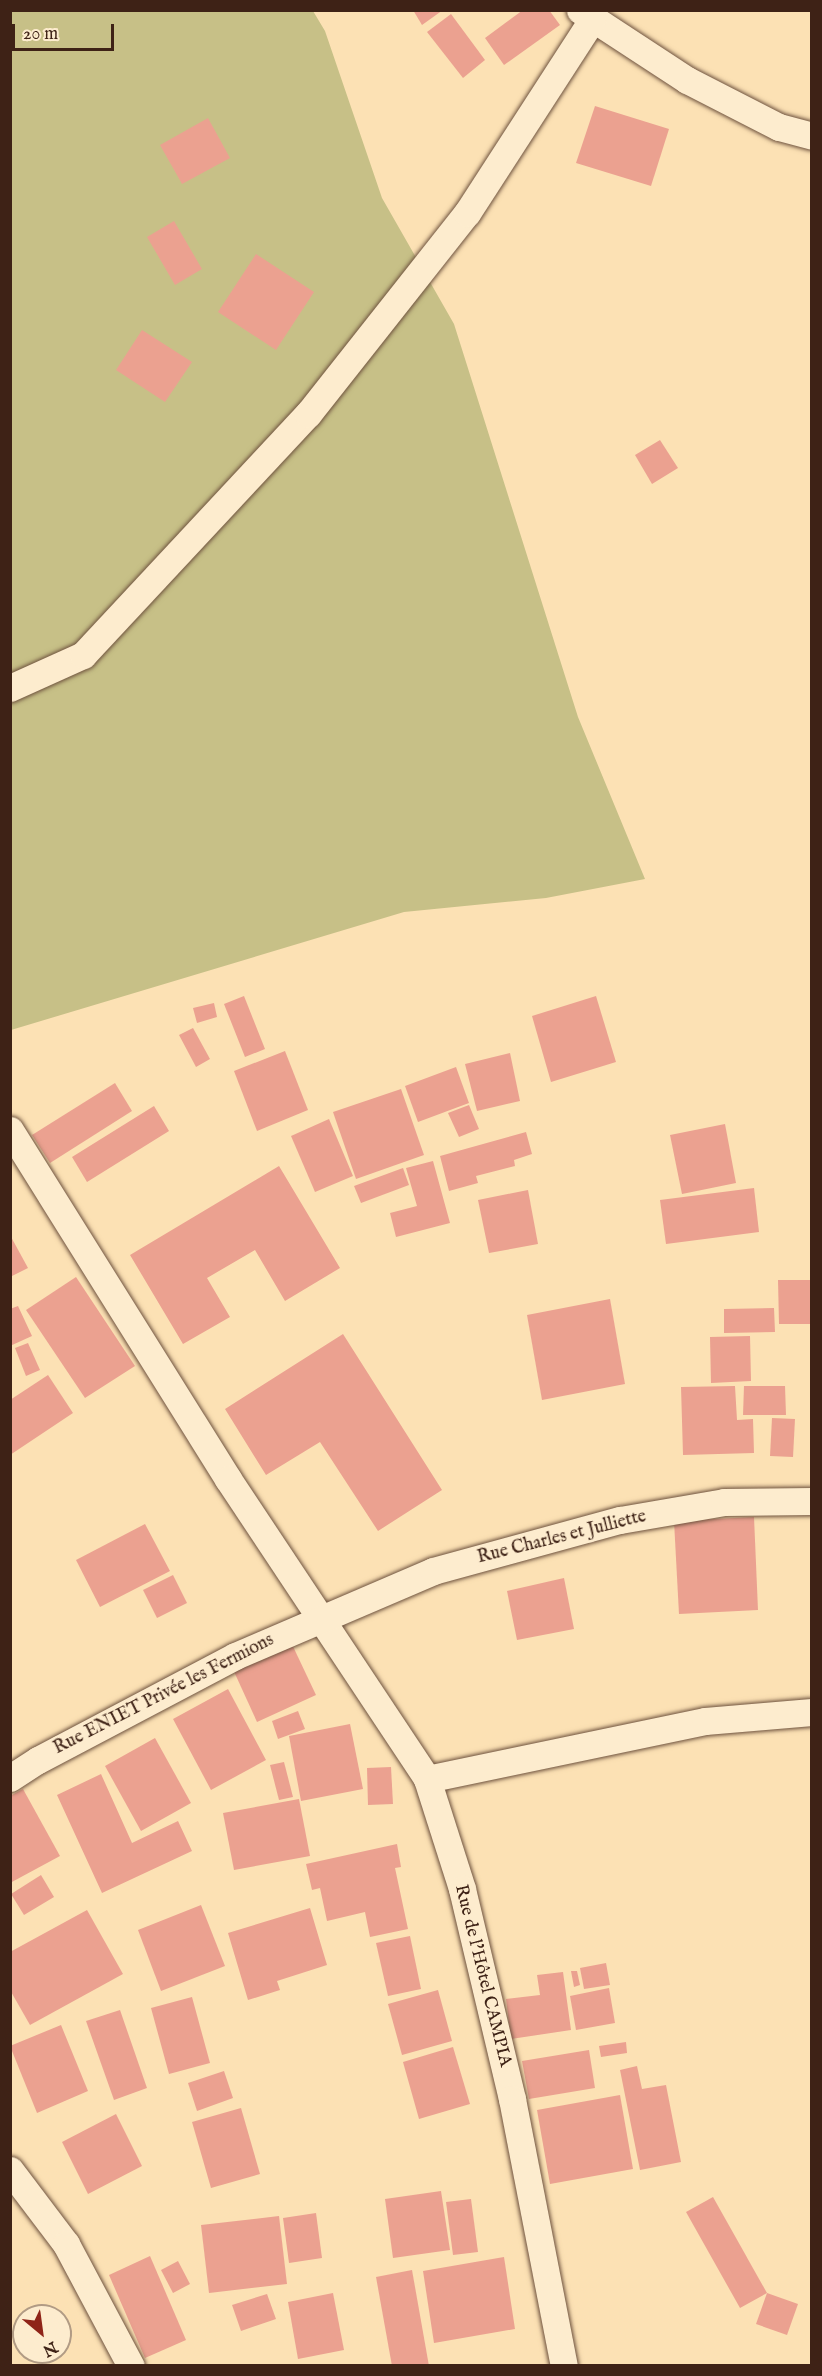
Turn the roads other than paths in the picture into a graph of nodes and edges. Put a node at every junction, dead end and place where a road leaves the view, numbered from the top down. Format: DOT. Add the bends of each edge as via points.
graph roads {
  1 [pos="586,15"];
  2 [pos="812,136"];
  3 [pos="10,688"];
  4 [pos="10,1130"];
  5 [pos="812,1501"];
  6 [pos="321,1617"];
  7 [pos="812,1712"];
  8 [pos="10,1778"];
  9 [pos="427,1779"];
  10 [pos="10,2170"];
  11 [pos="130,2366"];
  12 [pos="564,2366"];
  1 -- 2 [label="street" via="687,80 779,127"];
  1 -- 3 [label="street" via="467,213 308,414 83,655"];
  4 -- 6 [label="street, Rue de l'Hôtel CAMPIA" via="228,1479"];
  5 -- 6 [label="street, Rue Charles et Julliette" via="724,1502 620,1520 433,1571"];
  6 -- 8 [label="street, Rue ENIET Privée les Fermions" via="235,1656"];
  6 -- 9 [label="street, Rue de l'Hôtel CAMPIA"];
  7 -- 9 [label="street" via="705,1722"];
  9 -- 12 [label="street, Rue de l'Hôtel CAMPIA" via="462,1888 506,2075"];
  10 -- 11 [label="street" via="66,2244"];
}
